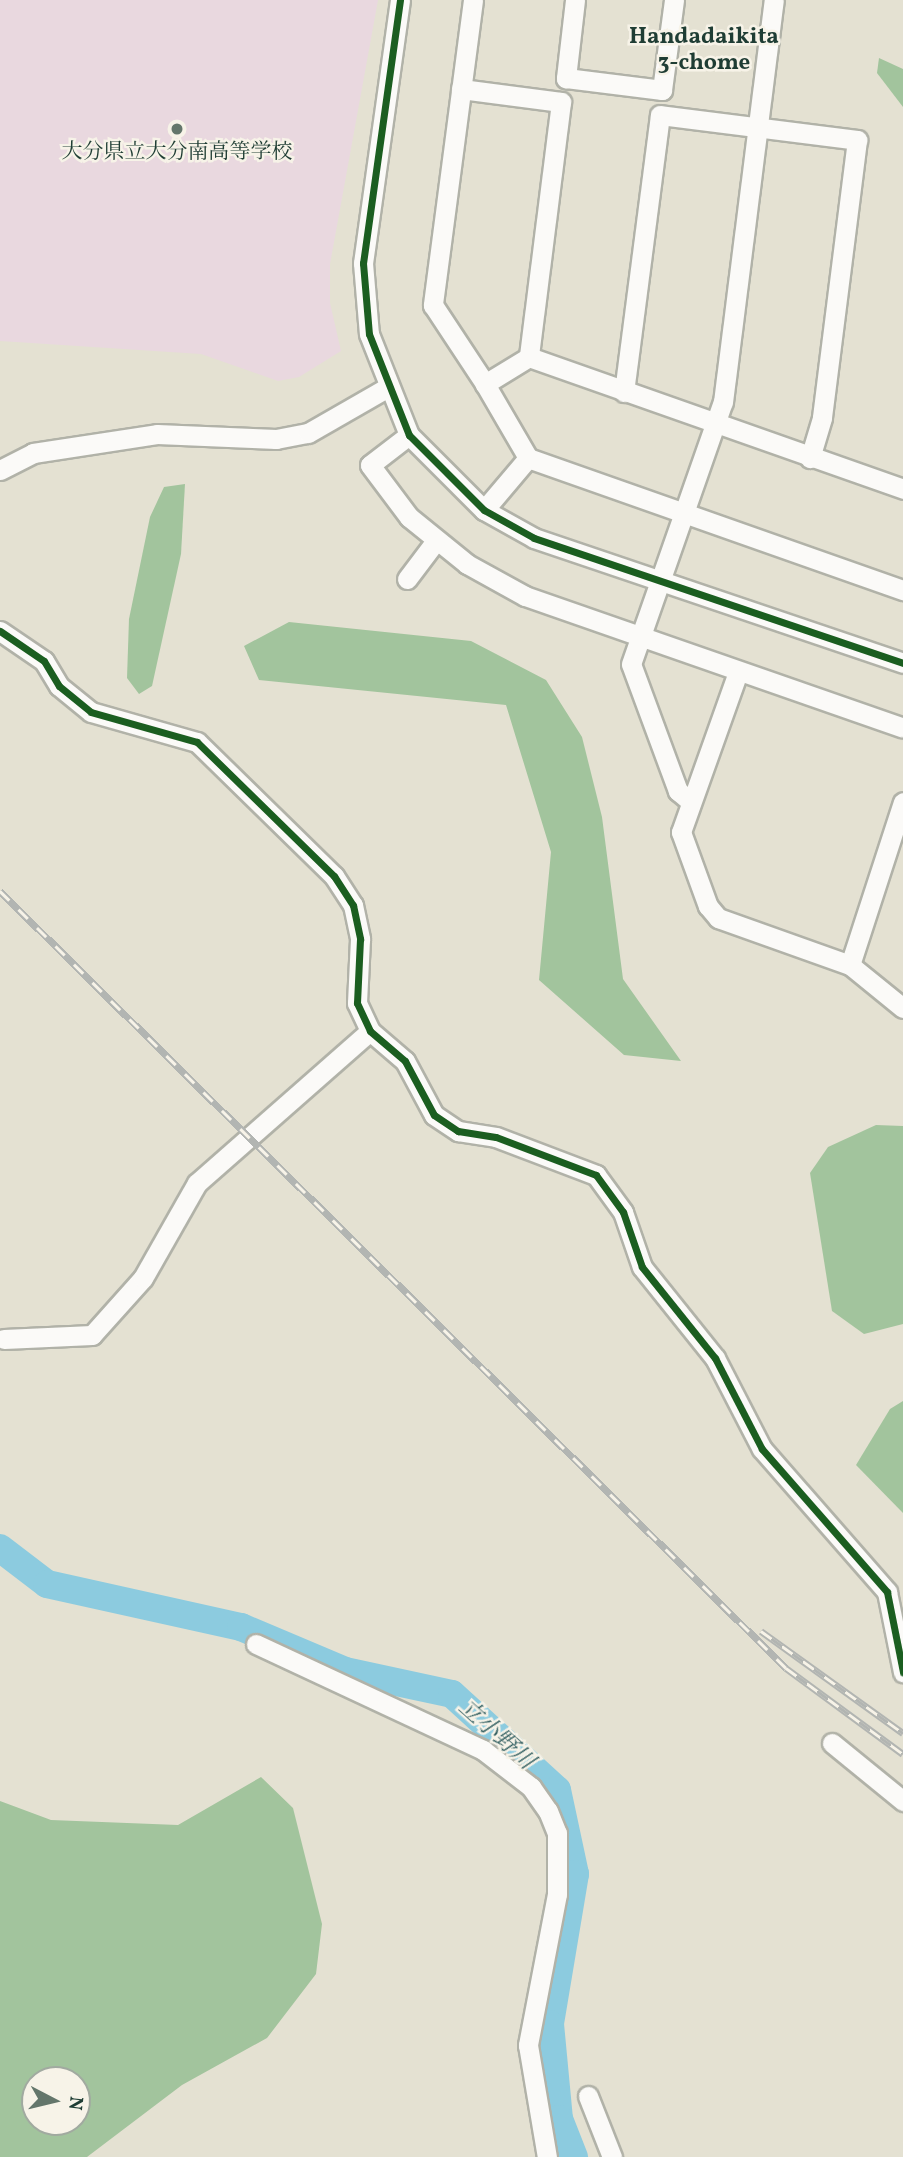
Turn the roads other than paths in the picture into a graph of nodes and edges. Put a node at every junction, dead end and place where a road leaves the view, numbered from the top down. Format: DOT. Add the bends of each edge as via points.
graph roads {
  1 [pos="400,0"];
  2 [pos="473,0"];
  3 [pos="575,0"];
  4 [pos="674,0"];
  5 [pos="774,0"];
  6 [pos="461,89"];
  7 [pos="758,127"];
  8 [pos="529,357"];
  9 [pos="485,384"];
  10 [pos="388,387"];
  11 [pos="624,392"];
  12 [pos="716,425"];
  13 [pos="409,435"];
  14 [pos="528,458"];
  15 [pos="810,458"];
  16 [pos="0,470"];
  17 [pos="903,489"];
  18 [pos="484,510"];
  19 [pos="684,514"];
  20 [pos="435,542"];
  21 [pos="659,577"];
  22 [pos="407,579"];
  23 [pos="903,590"];
  24 [pos="0,631"];
  25 [pos="643,635"];
  26 [pos="903,663"];
  27 [pos="738,672"];
  28 [pos="903,728"];
  29 [pos="690,801"];
  30 [pos="903,802"];
  31 [pos="850,965"];
  32 [pos="903,1007"];
  33 [pos="370,1031"];
  34 [pos="4,1339"];
  35 [pos="256,1644"];
  36 [pos="903,1672"];
  37 [pos="832,1744"];
  38 [pos="903,1801"];
  39 [pos="588,2096"];
  40 [pos="547,2157"];
  41 [pos="612,2157"];
  1 -- 10 [label="street" via="363,263 369,334"];
  2 -- 6 [label="street"];
  3 -- 4 [label="street" via="566,78 662,90"];
  5 -- 7 [label="street"];
  6 -- 8 [label="street" via="561,102"];
  6 -- 9 [label="street" via="433,305"];
  7 -- 11 [label="street" via="660,115"];
  7 -- 12 [label="street"];
  7 -- 15 [label="street" via="857,140 822,418"];
  8 -- 9 [label="street"];
  8 -- 11 [label="street"];
  9 -- 14 [label="street"];
  10 -- 13 [label="street"];
  10 -- 16 [label="street" via="308,433 276,439 157,434 33,453"];
  11 -- 12 [label="street"];
  12 -- 15 [label="street"];
  12 -- 19 [label="street"];
  13 -- 18 [label="street"];
  13 -- 20 [label="street" via="370,465"];
  14 -- 18 [label="street"];
  14 -- 19 [label="street"];
  15 -- 17 [label="street"];
  18 -- 21 [label="street" via="534,538"];
  19 -- 21 [label="street"];
  19 -- 23 [label="street"];
  20 -- 22 [label="street"];
  20 -- 25 [label="street" via="525,596"];
  21 -- 25 [label="street"];
  21 -- 26 [label="street"];
  24 -- 33 [label="street" via="44,661 59,686 91,712 197,742 307,845 353,905 360,939 357,1003"];
  25 -- 27 [label="street"];
  25 -- 29 [label="street" via="631,664 678,792"];
  27 -- 28 [label="street"];
  27 -- 29 [label="street"];
  29 -- 31 [label="street" via="681,832 708,906 718,918"];
  30 -- 31 [label="street"];
  31 -- 32 [label="street"];
  33 -- 34 [label="street" via="197,1183 143,1278 92,1335"];
  33 -- 36 [label="street" via="405,1061 434,1115 458,1131 531,1148 596,1175 623,1212 642,1267 715,1357 762,1449 887,1591"];
  35 -- 40 [label="street" via="483,1750 531,1787 548,1811 557,1833 558,1894 528,2045"];
  37 -- 38 [label="street"];
  39 -- 41 [label="street"];
}
